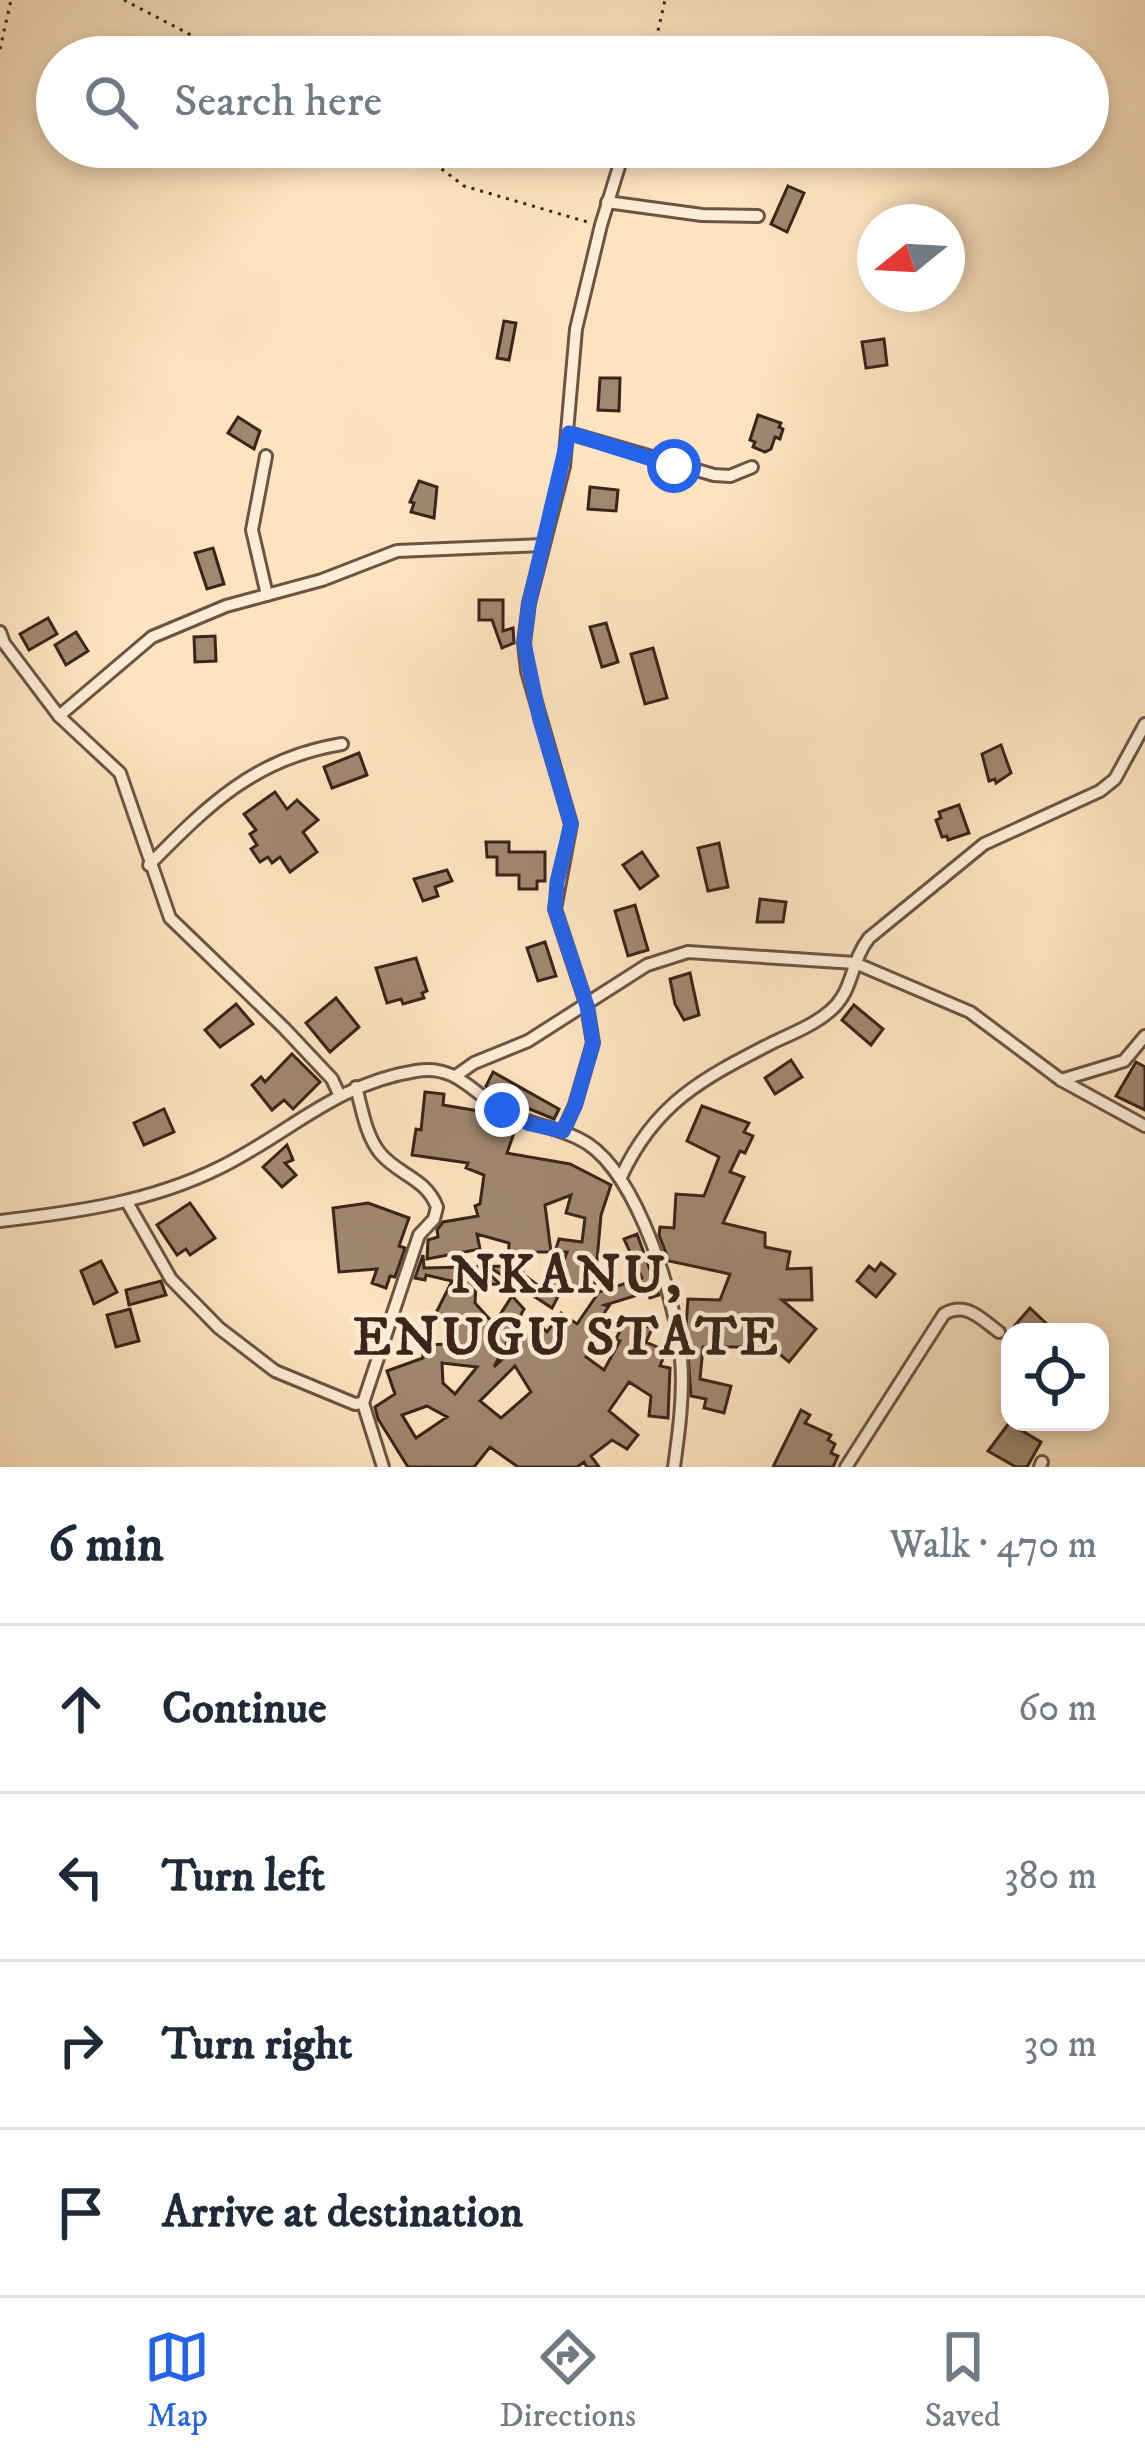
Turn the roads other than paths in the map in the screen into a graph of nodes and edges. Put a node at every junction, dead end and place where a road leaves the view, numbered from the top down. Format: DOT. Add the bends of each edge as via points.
graph roads {
  1 [pos="618,168"];
  2 [pos="607,202"];
  3 [pos="758,216"];
  4 [pos="569,433"];
  5 [pos="266,456"];
  6 [pos="752,467"];
  7 [pos="543,545"];
  8 [pos="267,595"];
  9 [pos="0,632"];
  10 [pos="59,716"];
  11 [pos="1145,724"];
  12 [pos="342,745"];
  13 [pos="149,865"];
  14 [pos="855,963"];
  15 [pos="587,1006"];
  16 [pos="1145,1036"];
  17 [pos="457,1076"];
  18 [pos="1061,1080"];
  19 [pos="356,1087"];
  20 [pos="339,1094"];
  21 [pos="1145,1126"];
  22 [pos="563,1131"];
  23 [pos="621,1177"];
  24 [pos="128,1202"];
  25 [pos="0,1221"];
  26 [pos="999,1332"];
  27 [pos="363,1403"];
  28 [pos="382,1466"];
  29 [pos="674,1467"];
  30 [pos="846,1467"];
  1 -- 2 [label="street"];
  2 -- 3 [label="street"];
  2 -- 4 [label="street" via="576,329"];
  4 -- 6 [label="street" via="714,476"];
  4 -- 7 [label="street"];
  5 -- 8 [label="street" via="252,530"];
  7 -- 8 [label="street" via="398,550"];
  7 -- 15 [label="street" via="524,643 571,824 555,909"];
  8 -- 10 [label="street" via="152,637"];
  9 -- 10 [label="street"];
  10 -- 13 [label="street" via="120,773"];
  11 -- 14 [label="street" via="1115,779 984,844 868,938"];
  12 -- 13 [label="street" via="234,784"];
  13 -- 20 [label="street" via="170,918 284,1028"];
  14 -- 15 [label="street" via="688,952 646,965"];
  14 -- 18 [label="street" via="970,1012"];
  14 -- 23 [label="street" via="829,1012 662,1111"];
  15 -- 17 [label="street"];
  15 -- 22 [label="street" via="593,1043"];
  16 -- 18 [label="street" via="1124,1061"];
  17 -- 19 [label="street" via="430,1069"];
  17 -- 22 [label="street" via="502,1110"];
  18 -- 21 [label="street"];
  19 -- 20 [label="street"];
  19 -- 27 [label="street" via="376,1149 422,1183 437,1207 419,1235"];
  20 -- 24 [label="street" via="216,1170"];
  22 -- 23 [label="street"];
  23 -- 29 [label="street" via="676,1321 682,1360"];
  24 -- 25 [label="street"];
  24 -- 27 [label="street" via="171,1279 219,1328 275,1370"];
  26 -- 30 [label="street" via="968,1309 944,1314"];
  27 -- 28 [label="street"];
}
